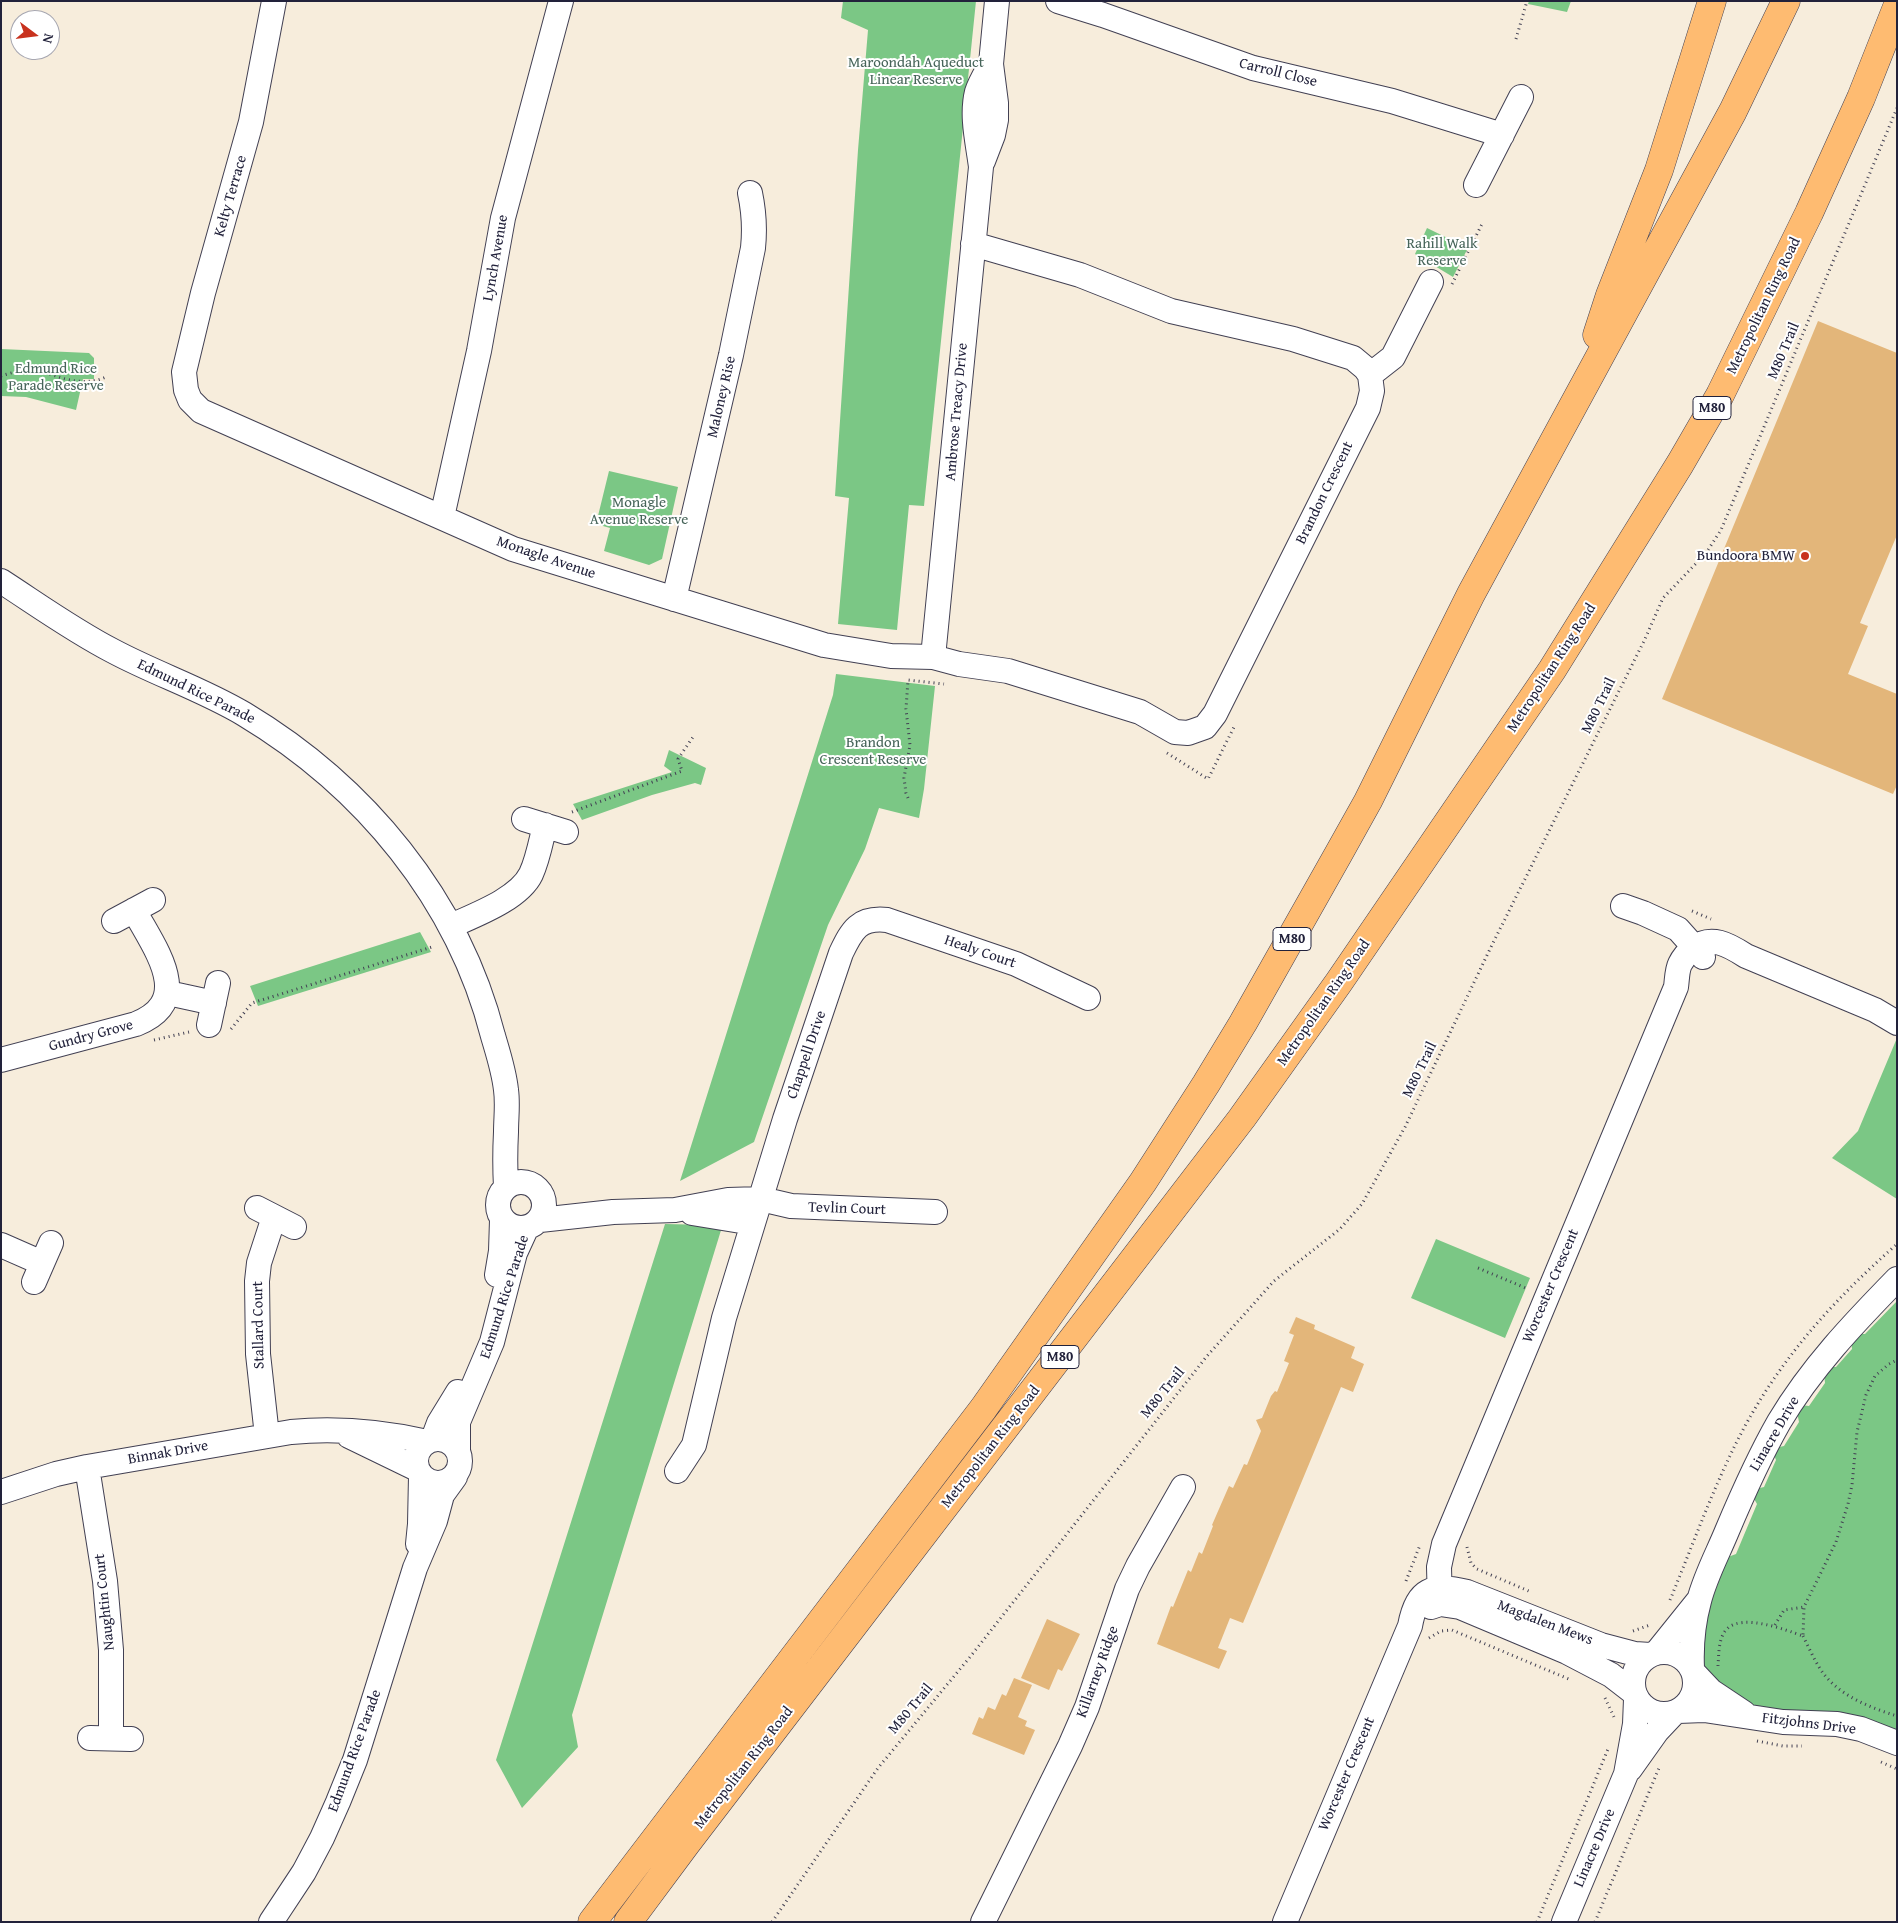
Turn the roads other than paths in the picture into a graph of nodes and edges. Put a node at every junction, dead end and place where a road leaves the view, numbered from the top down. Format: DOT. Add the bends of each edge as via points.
graph roads {
  1 [pos="274,1"];
  2 [pos="560,1"];
  3 [pos="997,1"];
  4 [pos="1058,1"];
  5 [pos="1712,1"];
  6 [pos="1786,1"];
  7 [pos="1897,6"];
  8 [pos="1521,97"];
  9 [pos="1502,135"];
  10 [pos="1476,185"];
  11 [pos="750,192"];
  12 [pos="973,244"];
  13 [pos="1440,286"];
  14 [pos="1370,375"];
  15 [pos="186,390"];
  16 [pos="1573,405"];
  17 [pos="442,517"];
  18 [pos="1,562"];
  19 [pos="1,581"];
  20 [pos="674,599"];
  21 [pos="43,608"];
  22 [pos="932,657"];
  23 [pos="545,826"];
  24 [pos="1623,906"];
  25 [pos="134,910"];
  26 [pos="868,920"];
  27 [pos="451,926"];
  28 [pos="1699,952"];
  29 [pos="168,993"];
  30 [pos="1088,998"];
  31 [pos="214,1004"];
  32 [pos="1886,1012"];
  33 [pos="1897,1023"];
  34 [pos="1,1060"];
  35 [pos="507,1098"];
  36 [pos="506,1188"];
  37 [pos="538,1190"];
  38 [pos="761,1198"];
  39 [pos="675,1210"];
  40 [pos="613,1212"];
  41 [pos="935,1212"];
  42 [pos="275,1217"];
  43 [pos="502,1220"];
  44 [pos="753,1223"];
  45 [pos="533,1224"];
  46 [pos="1,1246"];
  47 [pos="43,1262"];
  48 [pos="1893,1284"];
  49 [pos="338,1431"];
  50 [pos="267,1436"];
  51 [pos="430,1440"];
  52 [pos="458,1450"];
  53 [pos="88,1467"];
  54 [pos="677,1471"];
  55 [pos="419,1472"];
  56 [pos="455,1477"];
  57 [pos="1183,1487"];
  58 [pos="1,1492"];
  59 [pos="414,1568"];
  60 [pos="1440,1596"];
  61 [pos="1699,1600"];
  62 [pos="1653,1654"];
  63 [pos="1692,1670"];
  64 [pos="1635,1695"];
  65 [pos="1676,1712"];
  66 [pos="1748,1716"];
  67 [pos="111,1738"];
  68 [pos="1897,1743"];
  69 [pos="1626,1774"];
  70 [pos="1015,1858"];
  71 [pos="271,1922"];
  72 [pos="592,1922"];
  73 [pos="628,1922"];
  74 [pos="983,1922"];
  75 [pos="999,1922"];
  76 [pos="1285,1922"];
  77 [pos="1564,1922"];
  1 -- 15 [label="street, Kelty Terrace" via="252,122 184,372"];
  2 -- 17 [label="street, Lynch Avenue" via="507,200 480,350"];
  3 -- 12 [label="street, Ambrose Treacy Drive" via="991,64 996,120 981,167"];
  4 -- 9 [label="street, Carroll Close" via="1253,68 1392,101"];
  5 -- 16 [label="highway" via="1658,170 1610,295"];
  6 -- 16 [label="highway, Metropolitan Ring Road / M80" via="1733,111"];
  7 -- 73 [label="highway, Metropolitan Ring Road / M80" via="1861,98 1809,213 1720,395 1552,670 1242,1118"];
  8 -- 9 [label="street"];
  9 -- 10 [label="street"];
  11 -- 20 [label="street, Maloney Rise" via="754,211 753,248"];
  12 -- 14 [label="street" via="1080,276 1171,311 1284,336 1337,352 1353,358"];
  12 -- 22 [label="street, Ambrose Treacy Drive"];
  13 -- 14 [label="street" via="1392,357"];
  14 -- 22 [label="street, Brandon Crescent" via="1372,391 1368,408 1222,702 1205,727 1188,733 1175,732 1140,712 1102,700 1008,671"];
  15 -- 17 [label="street, Monagle Avenue" via="195,406 210,416"];
  16 -- 72 [label="highway, Metropolitan Ring Road / M80" via="1471,594 1340,853 1248,1015 1175,1134 983,1409"];
  17 -- 20 [label="street, Monagle Avenue" via="513,549"];
  18 -- 21 [label="street, Edmund Rice Parade"];
  19 -- 21 [label="street, Edmund Rice Parade"];
  20 -- 22 [label="street, Monagle Avenue" via="824,645 891,656"];
  21 -- 27 [label="street, Edmund Rice Parade" via="113,651 241,712 297,749 348,792 383,829 408,860"];
  23 -- 27 [label="street" via="533,867 522,887"];
  24 -- 28 [label="street" via="1678,929"];
  25 -- 29 [label="street" via="162,964"];
  26 -- 30 [label="street, Healy Court" via="887,920 1016,964"];
  26 -- 38 [label="street, Chappell Drive" via="855,928 841,953"];
  27 -- 35 [label="street, Edmund Rice Parade" via="476,980 501,1065"];
  28 -- 32 [label="street" via="1746,956"];
  28 -- 60 [label="street, Worcester Crescent" via="1676,987 1444,1544 1439,1567"];
  29 -- 31 [label="street"];
  29 -- 34 [label="street, Gundry Grove" via="159,1009 143,1021"];
  32 -- 33 [label="street"];
  35 -- 36 [label="street, Edmund Rice Parade"];
  35 -- 37 [label="street, Edmund Rice Parade" via="525,1171"];
  36 -- 37 [label="street" via="520,1182"];
  36 -- 43 [label="street" via="498,1201"];
  37 -- 40 [label="street" via="557,1200"];
  37 -- 45 [label="street" via="545,1207"];
  38 -- 39 [label="street" via="728,1200"];
  38 -- 41 [label="street, Tevlin Court" via="791,1206"];
  38 -- 44 [label="street, Chappell Drive"];
  39 -- 40 [label="street"];
  39 -- 44 [label="street"];
  40 -- 45 [label="street"];
  42 -- 50 [label="street, Stallard Court" via="257,1281 258,1354"];
  43 -- 45 [label="street" via="513,1228"];
  43 -- 51 [label="street, Edmund Rice Parade" via="496,1284 488,1312 471,1363"];
  44 -- 54 [label="street, Chappell Drive" via="722,1326 694,1445"];
  45 -- 52 [label="street, Edmund Rice Parade" via="513,1261 492,1342 458,1422"];
  46 -- 47 [label="street"];
  48 -- 61 [label="street, Linacre Drive" via="1826,1355 1780,1420 1743,1494"];
  49 -- 50 [label="street, Binnak Drive"];
  49 -- 51 [label="street, Binnak Drive"];
  49 -- 55 [label="street, Binnak Drive"];
  50 -- 53 [label="street, Binnak Drive"];
  51 -- 52 [label="street" via="448,1441"];
  51 -- 55 [label="street" via="417,1454"];
  52 -- 56 [label="street" via="461,1464"];
  53 -- 58 [label="street, Binnak Drive"];
  53 -- 67 [label="street, Naughtin Court" via="105,1580 111,1650"];
  55 -- 56 [label="street" via="427,1481 442,1484"];
  55 -- 59 [label="street, Edmund Rice Parade" via="420,1524"];
  56 -- 59 [label="street, Edmund Rice Parade" via="442,1495 435,1521"];
  57 -- 70 [label="street, Killarney Ridge" via="1131,1582 1087,1707"];
  59 -- 71 [label="street, Edmund Rice Parade" via="355,1760 322,1838"];
  60 -- 62 [label="street, Magdalen Mews" via="1452,1589 1467,1592 1615,1649"];
  60 -- 64 [label="street, Magdalen Mews" via="1460,1608 1567,1652 1611,1675"];
  60 -- 76 [label="street, Worcester Crescent" via="1410,1626"];
  61 -- 62 [label="street, Linacre Drive"];
  61 -- 63 [label="street, Linacre Drive" via="1691,1643"];
  62 -- 63 [label="street" via="1665,1652 1680,1656"];
  62 -- 64 [label="street" via="1643,1660 1634,1674"];
  63 -- 65 [label="street" via="1694,1690 1686,1706"];
  63 -- 66 [label="street" via="1711,1690"];
  64 -- 65 [label="street" via="1642,1706 1657,1714"];
  64 -- 69 [label="street, Linacre Drive" via="1635,1724"];
  65 -- 66 [label="street, Fitzjohns Drive" via="1704,1710"];
  65 -- 69 [label="street, Linacre Drive"];
  66 -- 68 [label="street, Fitzjohns Drive" via="1783,1722 1837,1724"];
  69 -- 77 [label="street, Linacre Drive"];
  70 -- 74 [label="street, Killarney Ridge"];
  70 -- 75 [label="street, Killarney Ridge"];
}
